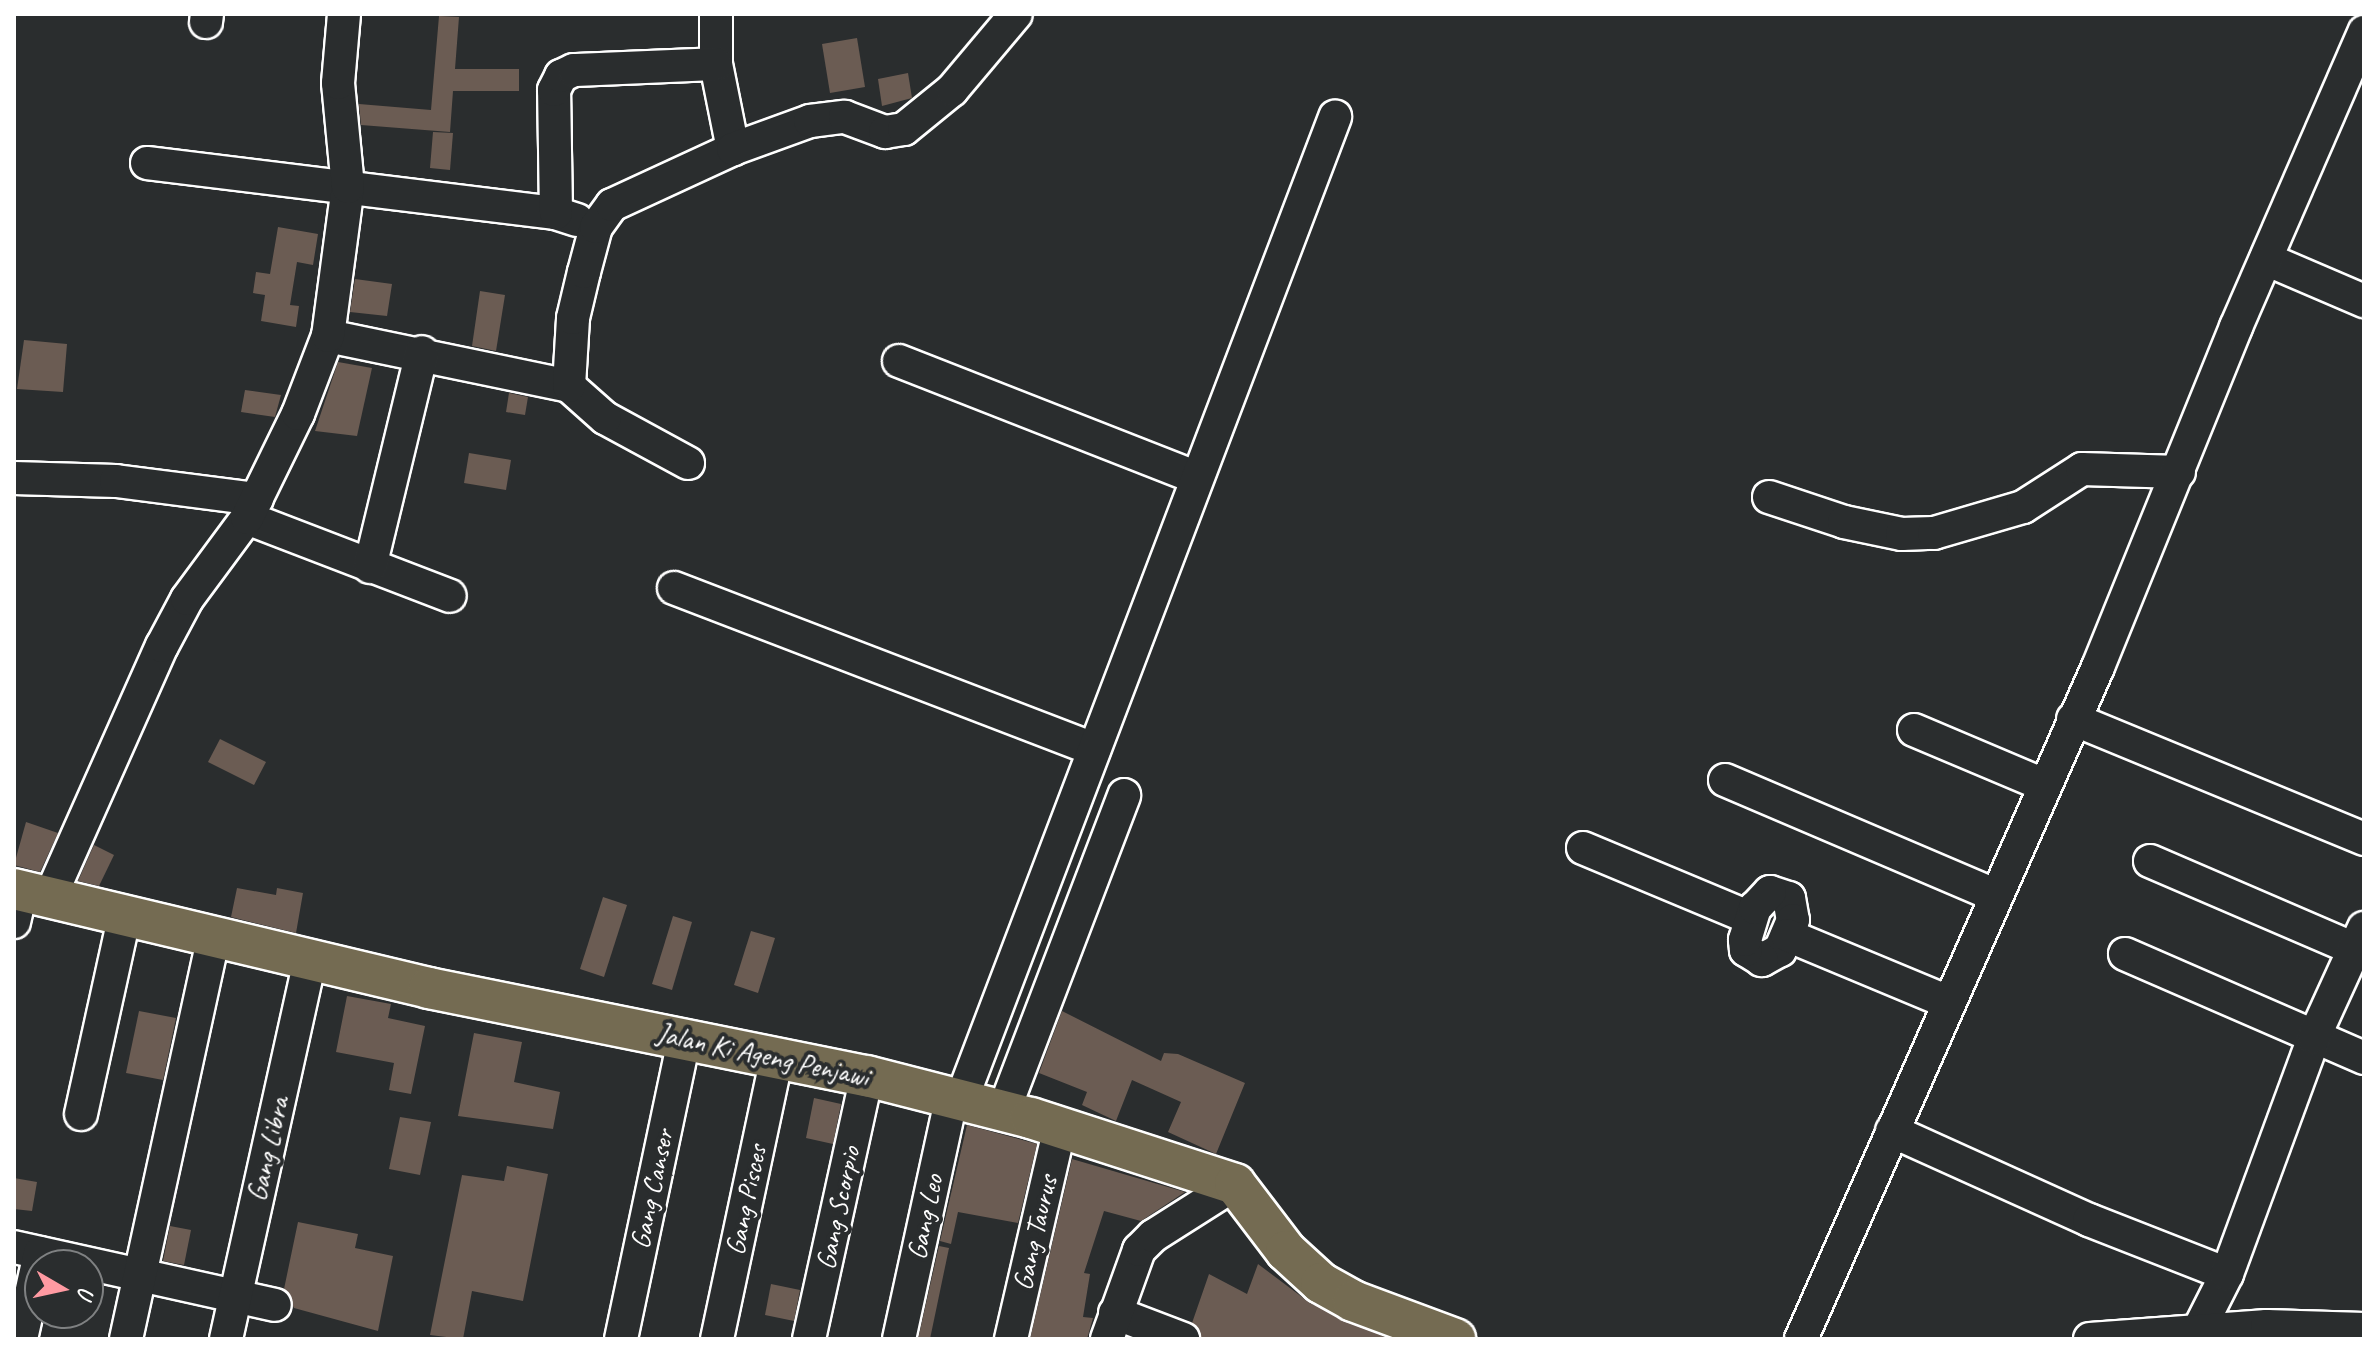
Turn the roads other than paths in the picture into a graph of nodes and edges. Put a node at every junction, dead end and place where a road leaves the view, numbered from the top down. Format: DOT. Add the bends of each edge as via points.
graph roads {
  1 [pos="344,14"];
  2 [pos="716,14"];
  3 [pos="1016,14"];
  4 [pos="2364,32"];
  5 [pos="716,64"];
  6 [pos="1335,117"];
  7 [pos="733,149"];
  8 [pos="147,163"];
  9 [pos="348,187"];
  10 [pos="556,213"];
  11 [pos="596,227"];
  12 [pos="2266,259"];
  13 [pos="2364,301"];
  14 [pos="328,336"];
  15 [pos="422,352"];
  16 [pos="899,361"];
  17 [pos="569,386"];
  18 [pos="688,463"];
  19 [pos="14,478"];
  20 [pos="1197,478"];
  21 [pos="2173,486"];
  22 [pos="1769,497"];
  23 [pos="252,508"];
  24 [pos="370,567"];
  25 [pos="674,588"];
  26 [pos="450,596"];
  27 [pos="2073,719"];
  28 [pos="1914,730"];
  29 [pos="1094,749"];
  30 [pos="1725,780"];
  31 [pos="2044,785"];
  32 [pos="1124,795"];
  33 [pos="2364,839"];
  34 [pos="1583,848"];
  35 [pos="2150,861"];
  36 [pos="1994,895"];
  37 [pos="25,900"];
  38 [pos="124,918"];
  39 [pos="213,940"];
  40 [pos="2361,943"];
  41 [pos="2125,954"];
  42 [pos="310,959"];
  43 [pos="1948,1002"];
  44 [pos="2314,1037"];
  45 [pos="684,1040"];
  46 [pos="2364,1058"];
  47 [pos="776,1061"];
  48 [pos="867,1076"];
  49 [pos="957,1097"];
  50 [pos="1004,1110"];
  51 [pos="81,1114"];
  52 [pos="1060,1127"];
  53 [pos="1892,1131"];
  54 [pos="1235,1184"];
  55 [pos="104,1269"];
  56 [pos="2227,1274"];
  57 [pos="139,1277"];
  58 [pos="24,1294"];
  59 [pos="235,1297"];
  60 [pos="275,1305"];
  61 [pos="1111,1326"];
  62 [pos="2364,1329"];
  63 [pos="2312,1333"];
  64 [pos="2196,1335"];
  65 [pos="1178,1338"];
  66 [pos="1451,1338"];
  67 [pos="21,1339"];
  68 [pos="126,1339"];
  69 [pos="226,1339"];
  70 [pos="621,1339"];
  71 [pos="717,1339"];
  72 [pos="809,1339"];
  73 [pos="899,1339"];
  74 [pos="1011,1339"];
  75 [pos="1801,1339"];
  76 [pos="2090,1339"];
  1 -- 9 [label="street" via="338,83"];
  2 -- 5 [label="street"];
  3 -- 7 [label="street" via="952,90 904,129 885,132 835,117"];
  4 -- 12 [label="street"];
  5 -- 7 [label="street"];
  5 -- 10 [label="street" via="574,70 561,76 554,90"];
  6 -- 20 [label="street, Gang Leo"];
  7 -- 11 [label="street" via="623,198"];
  8 -- 9 [label="street"];
  9 -- 10 [label="street"];
  9 -- 14 [label="street"];
  10 -- 11 [label="street"];
  11 -- 17 [label="street" via="573,318"];
  12 -- 13 [label="street"];
  12 -- 21 [label="street"];
  14 -- 15 [label="street"];
  14 -- 23 [label="street"];
  15 -- 17 [label="street"];
  15 -- 24 [label="street"];
  16 -- 20 [label="street"];
  17 -- 18 [label="street" via="605,418"];
  19 -- 23 [label="street" via="116,481"];
  20 -- 29 [label="street, Gang Leo"];
  21 -- 22 [label="street" via="2082,469 2023,507 1934,533 1902,534"];
  21 -- 27 [label="street"];
  23 -- 24 [label="street"];
  23 -- 37 [label="street" via="187,599"];
  24 -- 26 [label="street"];
  25 -- 29 [label="street"];
  27 -- 31 [label="street"];
  27 -- 33 [label="street"];
  28 -- 31 [label="street"];
  29 -- 49 [label="street, Gang Leo"];
  30 -- 36 [label="street"];
  31 -- 36 [label="street"];
  32 -- 50 [label="street"];
  34 -- 43 [label="street" via="1750,918 1745,940 1752,956 1773,958 1787,935"];
  35 -- 40 [label="street"];
  36 -- 43 [label="street"];
  37 -- 38 [label="main road, Jalan Ki Ageng Penjawi"];
  38 -- 39 [label="main road, Jalan Ki Ageng Penjawi"];
  38 -- 51 [label="street"];
  39 -- 42 [label="main road, Jalan Ki Ageng Penjawi"];
  39 -- 57 [label="street"];
  40 -- 44 [label="street"];
  41 -- 44 [label="street"];
  42 -- 45 [label="main road, Jalan Ki Ageng Penjawi"];
  42 -- 59 [label="street, Gang Libra"];
  43 -- 53 [label="street"];
  44 -- 46 [label="street"];
  44 -- 56 [label="street"];
  45 -- 47 [label="main road, Jalan Ki Ageng Penjawi"];
  45 -- 70 [label="street, Gang Canser"];
  47 -- 48 [label="main road, Jalan Ki Ageng Penjawi"];
  47 -- 71 [label="street, Gang Pisces"];
  48 -- 49 [label="main road, Jalan Ki Ageng Penjawi"];
  48 -- 72 [label="street, Gang Scorpio"];
  49 -- 50 [label="main road, Jalan Ki Ageng Penjawi"];
  49 -- 73 [label="street, Gang Leo"];
  50 -- 52 [label="main road, Jalan Ki Ageng Penjawi"];
  52 -- 54 [label="main road, Jalan Ki Ageng Penjawi"];
  52 -- 74 [label="street, Gang Taurus"];
  53 -- 56 [label="street" via="2089,1220"];
  53 -- 75 [label="street"];
  54 -- 61 [label="street" via="1153,1236 1128,1269"];
  54 -- 66 [label="main road" via="1286,1251 1321,1283 1353,1301"];
  55 -- 57 [label="street"];
  56 -- 64 [label="street"];
  57 -- 59 [label="street"];
  57 -- 68 [label="street"];
  58 -- 67 [label="street"];
  59 -- 60 [label="street"];
  59 -- 69 [label="street, Gang Libra"];
  61 -- 65 [label="street"];
  62 -- 63 [label="street"];
  63 -- 64 [label="street" via="2267,1326"];
  64 -- 76 [label="street"];
}
